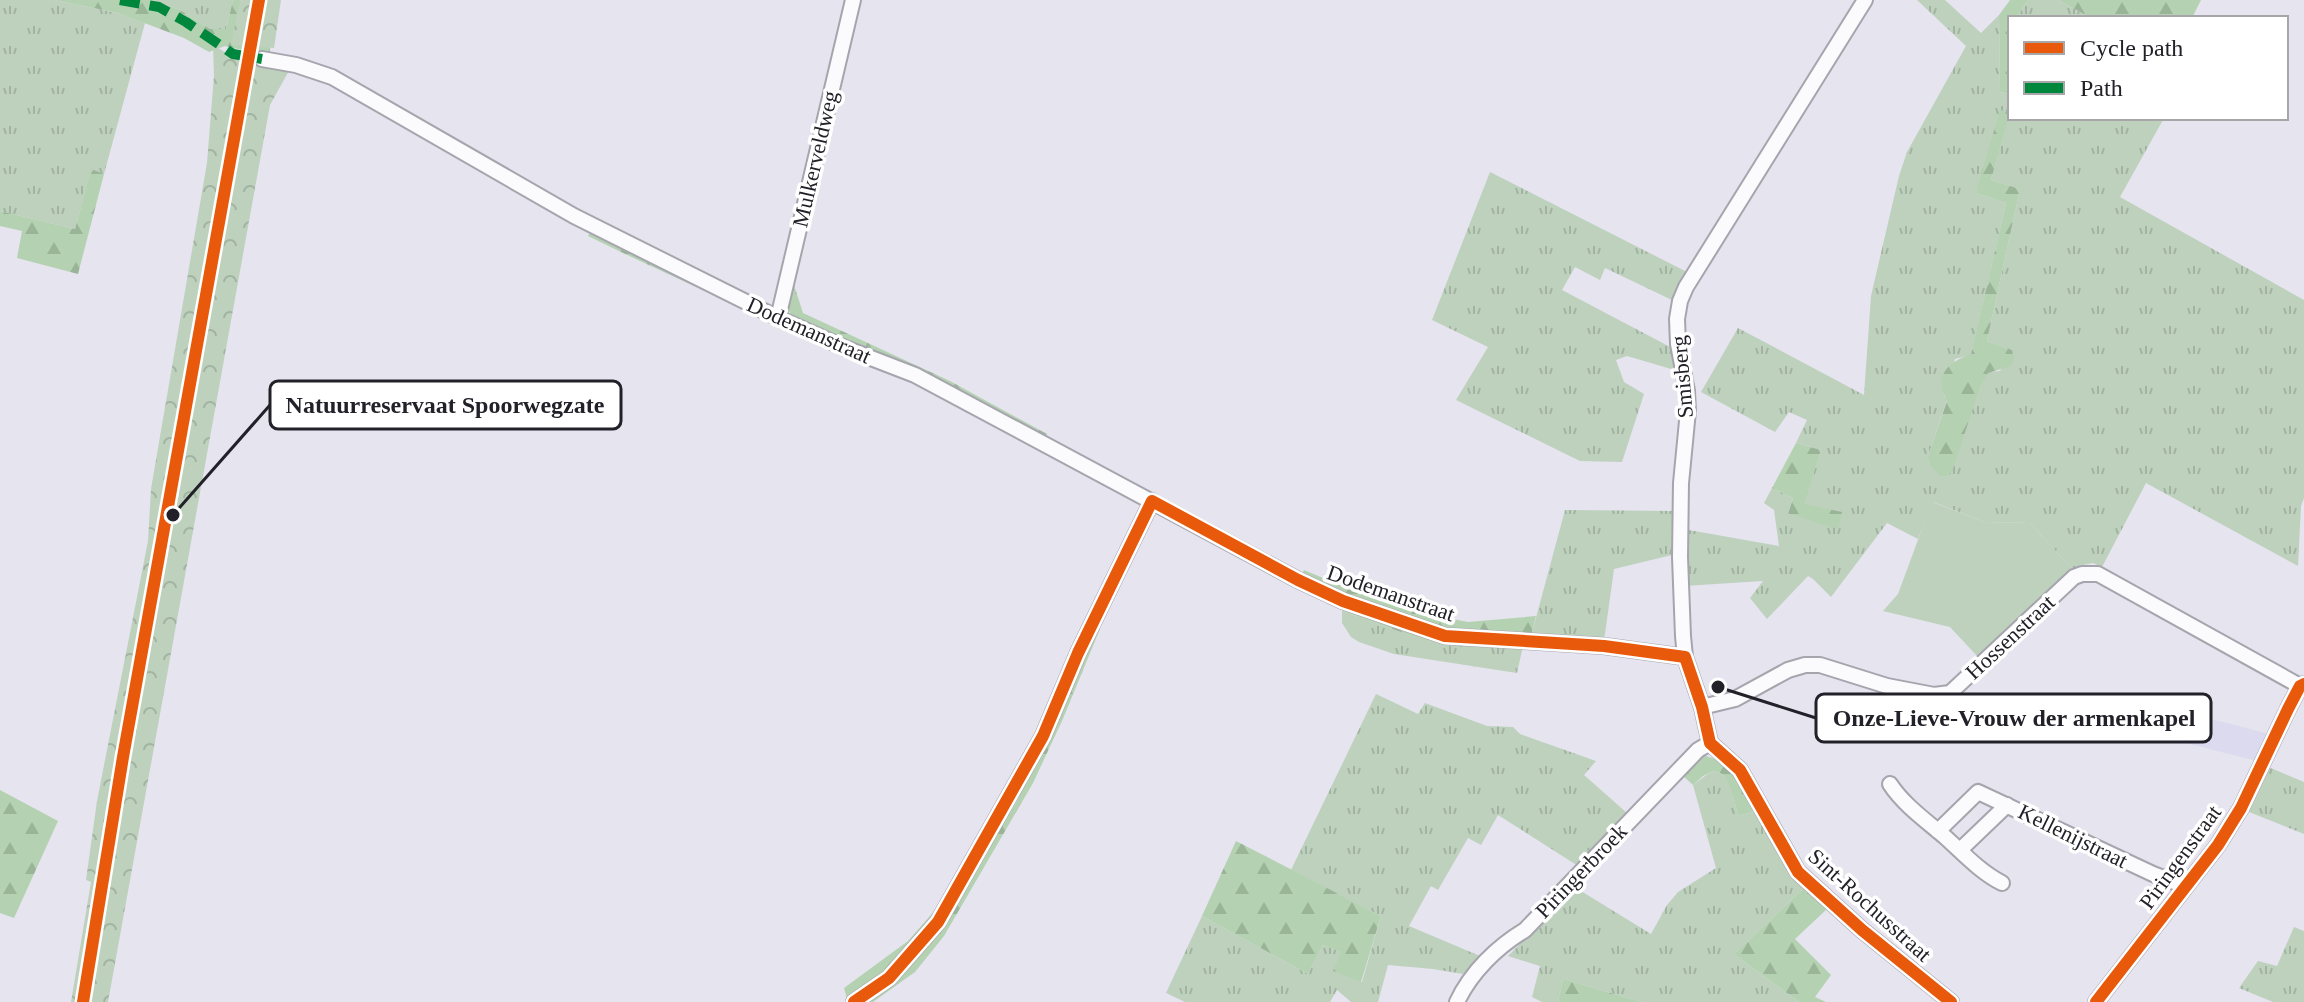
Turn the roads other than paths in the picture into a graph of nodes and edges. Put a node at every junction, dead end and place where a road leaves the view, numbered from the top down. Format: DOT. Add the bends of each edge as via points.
graph roads {
  1 [pos="853,0"];
  2 [pos="1865,0"];
  3 [pos="262,59"];
  4 [pos="778,318"];
  5 [pos="1152,501"];
  6 [pos="1685,657"];
  7 [pos="2302,685"];
  8 [pos="1702,707"];
  9 [pos="1710,743"];
  10 [pos="1890,784"];
  11 [pos="2007,805"];
  12 [pos="1938,831"];
  13 [pos="1960,850"];
  14 [pos="2002,883"];
  15 [pos="2185,886"];
  16 [pos="854,1002"];
  17 [pos="1457,1002"];
  18 [pos="1951,1002"];
  19 [pos="2096,1002"];
  1 -- 4 [label="street, Mulkerveldweg"];
  2 -- 6 [label="street, Smisberg" via="1680,301 1678,344 1688,411 1680,527"];
  3 -- 4 [label="street, Dodemanstraat" via="332,77 574,216"];
  4 -- 5 [label="street, Dodemanstraat" via="915,375"];
  5 -- 6 [label="street, Dodemanstraat" via="1343,601 1445,636"];
  5 -- 16 [label="street" via="1043,736 938,922 889,978"];
  6 -- 8 [label="street, Smisberg"];
  7 -- 8 [label="street, Hossenstraat" via="2090,573 2074,577 1950,693 1887,686 1805,665 1735,699"];
  7 -- 15 [label="street, Piringenstraat" via="2241,808"];
  8 -- 9 [label="street"];
  9 -- 17 [label="street, Piringerbroek" via="1525,930 1497,950"];
  9 -- 18 [label="street, Sint-Rochusstraat" via="1740,770 1798,872"];
  10 -- 12 [label="street"];
  11 -- 12 [label="street, Kellenijstraat" via="1978,792"];
  11 -- 13 [label="street, Kellenijstraat"];
  11 -- 15 [label="street, Kellenijstraat"];
  12 -- 13 [label="street"];
  13 -- 14 [label="street"];
  15 -- 19 [label="street, Piringenstraat"];
}
